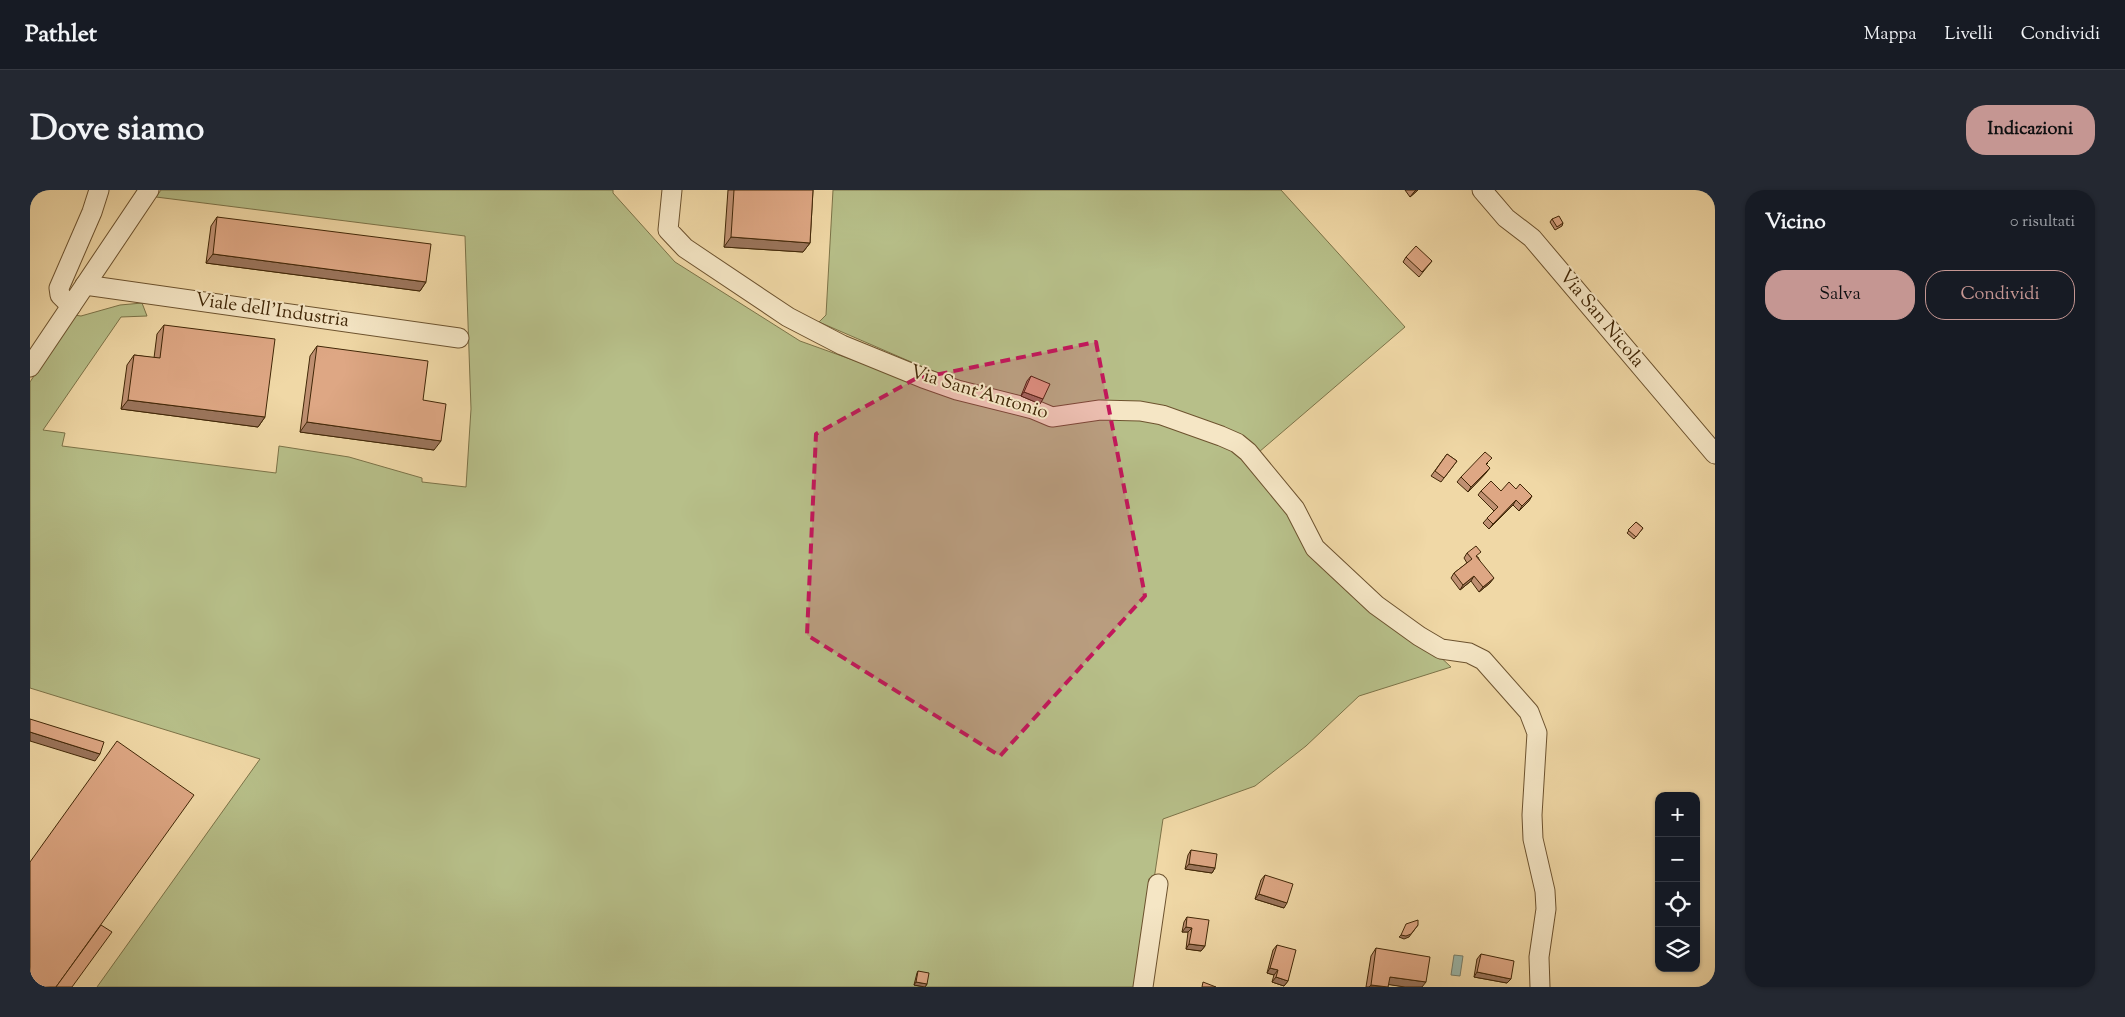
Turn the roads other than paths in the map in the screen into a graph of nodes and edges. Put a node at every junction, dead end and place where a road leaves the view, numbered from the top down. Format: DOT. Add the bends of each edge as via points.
graph roads {
  1 [pos="99,190"];
  2 [pos="149,190"];
  3 [pos="672,190"];
  4 [pos="1482,190"];
  5 [pos="85,285"];
  6 [pos="71,306"];
  7 [pos="459,338"];
  8 [pos="30,367"];
  9 [pos="1715,454"];
  10 [pos="1158,884"];
  11 [pos="1143,987"];
  12 [pos="1540,987"];
  1 -- 6 [label="street" via="59,288 60,295"];
  2 -- 5 [label="street"];
  3 -- 12 [label="street, Via Sant'Antonio" via="668,230 685,248 788,317 842,345 957,390 1034,409 1052,417 1100,410 1140,411 1237,443 1295,509 1315,548 1369,598 1441,649 1469,653 1483,660 1529,712 1537,733 1532,839 1545,891 1546,909 1538,957"];
  4 -- 9 [label="street, Via San Nicola" via="1506,218 1532,238"];
  5 -- 6 [label="street"];
  5 -- 7 [label="street, Viale dell'Industria"];
  6 -- 8 [label="street"];
  10 -- 11 [label="street"];
}
